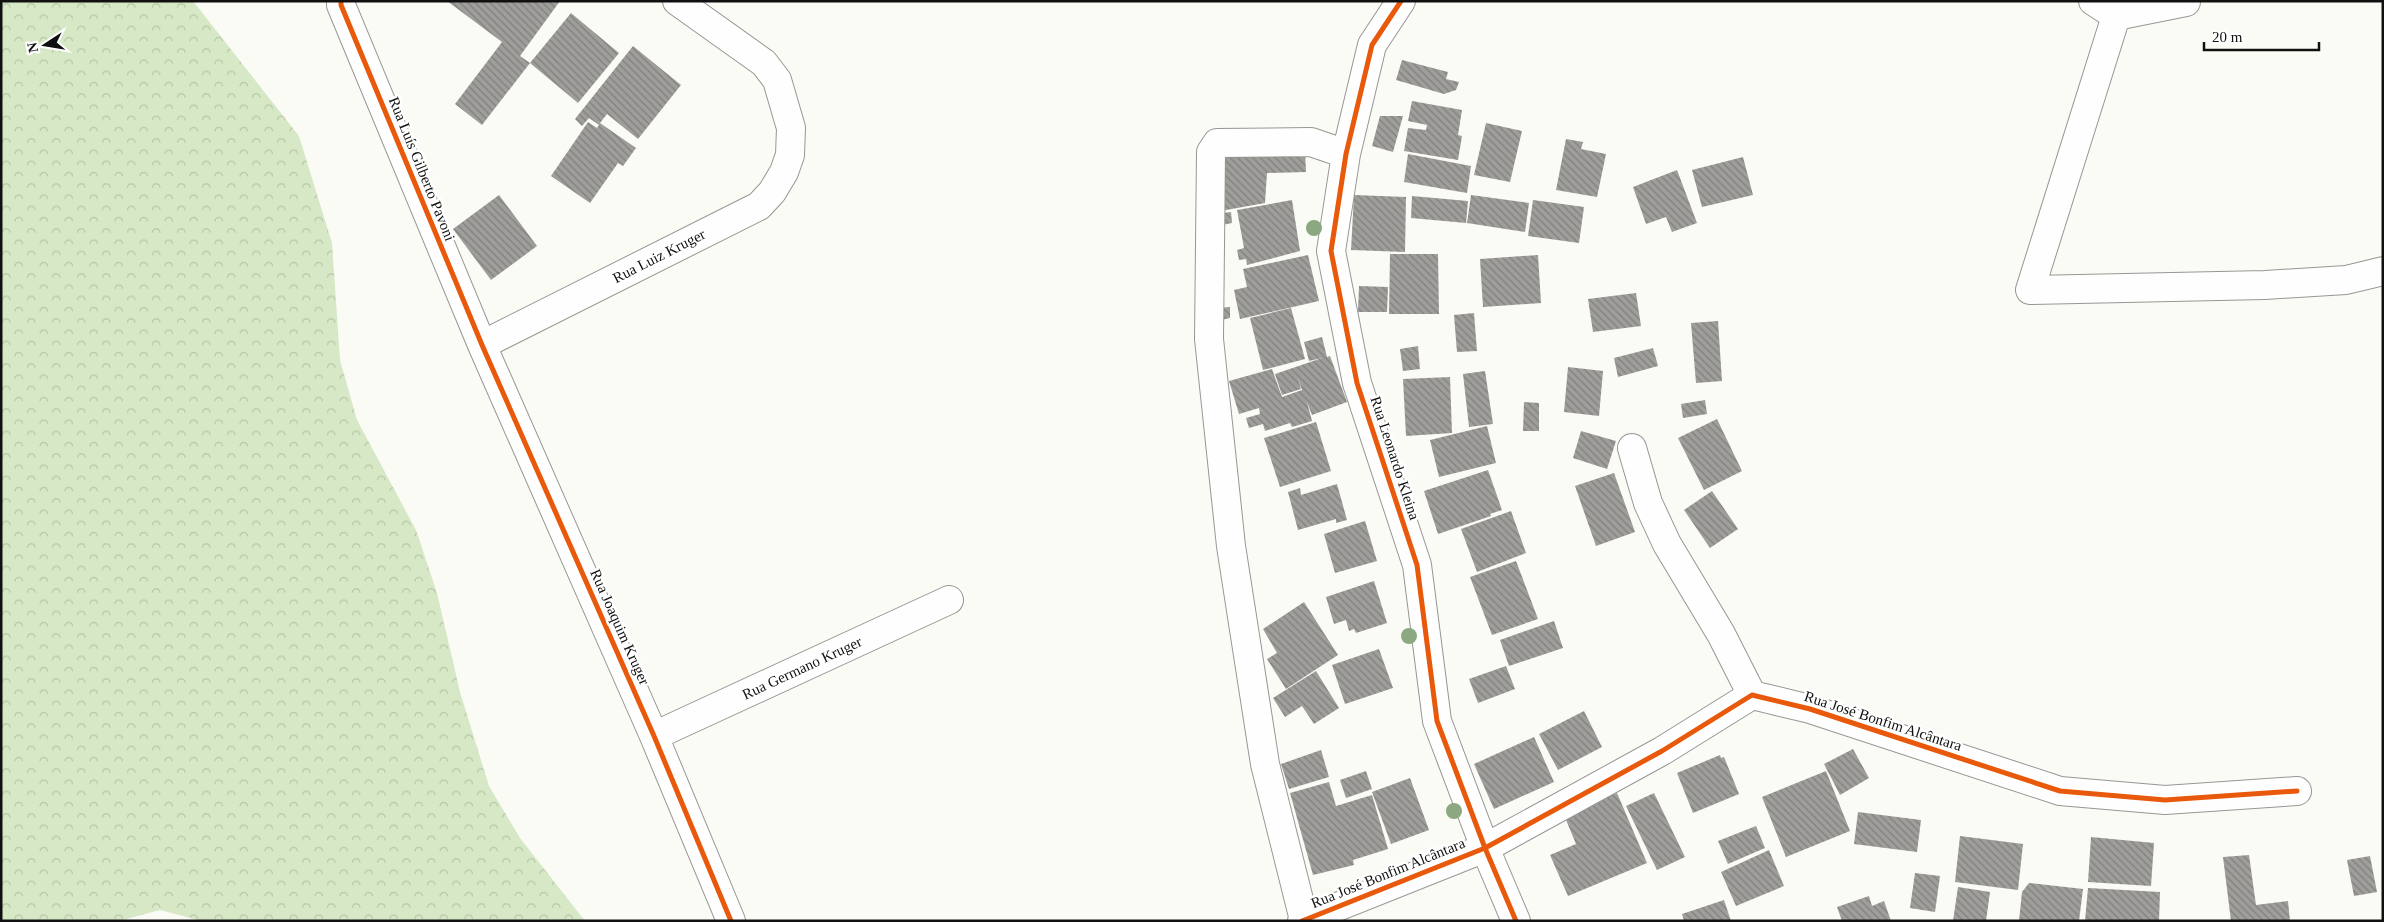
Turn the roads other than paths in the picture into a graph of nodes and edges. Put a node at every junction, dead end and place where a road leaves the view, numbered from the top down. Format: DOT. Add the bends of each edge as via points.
graph roads {
  1 [pos="341,1"];
  2 [pos="677,1"];
  3 [pos="1401,1"];
  4 [pos="2093,1"];
  5 [pos="2186,2"];
  6 [pos="2116,16"];
  7 [pos="1346,154"];
  8 [pos="2383,272"];
  9 [pos="482,345"];
  10 [pos="1632,448"];
  11 [pos="949,600"];
  12 [pos="1752,695"];
  13 [pos="654,736"];
  14 [pos="2297,791"];
  15 [pos="1485,848"];
  16 [pos="1303,920"];
  17 [pos="730,921"];
  18 [pos="1516,921"];
  1 -- 9 [label="street, Rua Luís Gilberto Pavoni"];
  2 -- 9 [label="street, Rua Luiz Kruger" via="764,63 777,80 791,128 790,155 784,172 759,206"];
  3 -- 7 [label="street, Rua Leonardo Kleina" via="1372,45"];
  4 -- 6 [label="street"];
  5 -- 6 [label="street"];
  6 -- 8 [label="street" via="2030,290 2265,285 2346,280"];
  7 -- 15 [label="street, Rua Leonardo Kleina" via="1332,251 1357,383 1417,566 1436,721"];
  7 -- 16 [label="street" via="1312,142 1217,143 1211,152 1209,339 1231,546 1265,764"];
  9 -- 13 [label="street, Rua Joaquim Kruger"];
  10 -- 12 [label="street" via="1648,503 1667,544 1721,634"];
  11 -- 13 [label="street, Rua Germano Kruger"];
  12 -- 14 [label="street, Rua José Bonfim Alcântara" via="1810,709 2060,791 2166,800"];
  12 -- 15 [label="street, Rua José Bonfim Alcântara" via="1662,751"];
  13 -- 17 [label="street, Rua Joaquim Kruger"];
  15 -- 16 [label="street, Rua José Bonfim Alcântara"];
  15 -- 18 [label="street, Rua Leonardo Kleina"];
}
